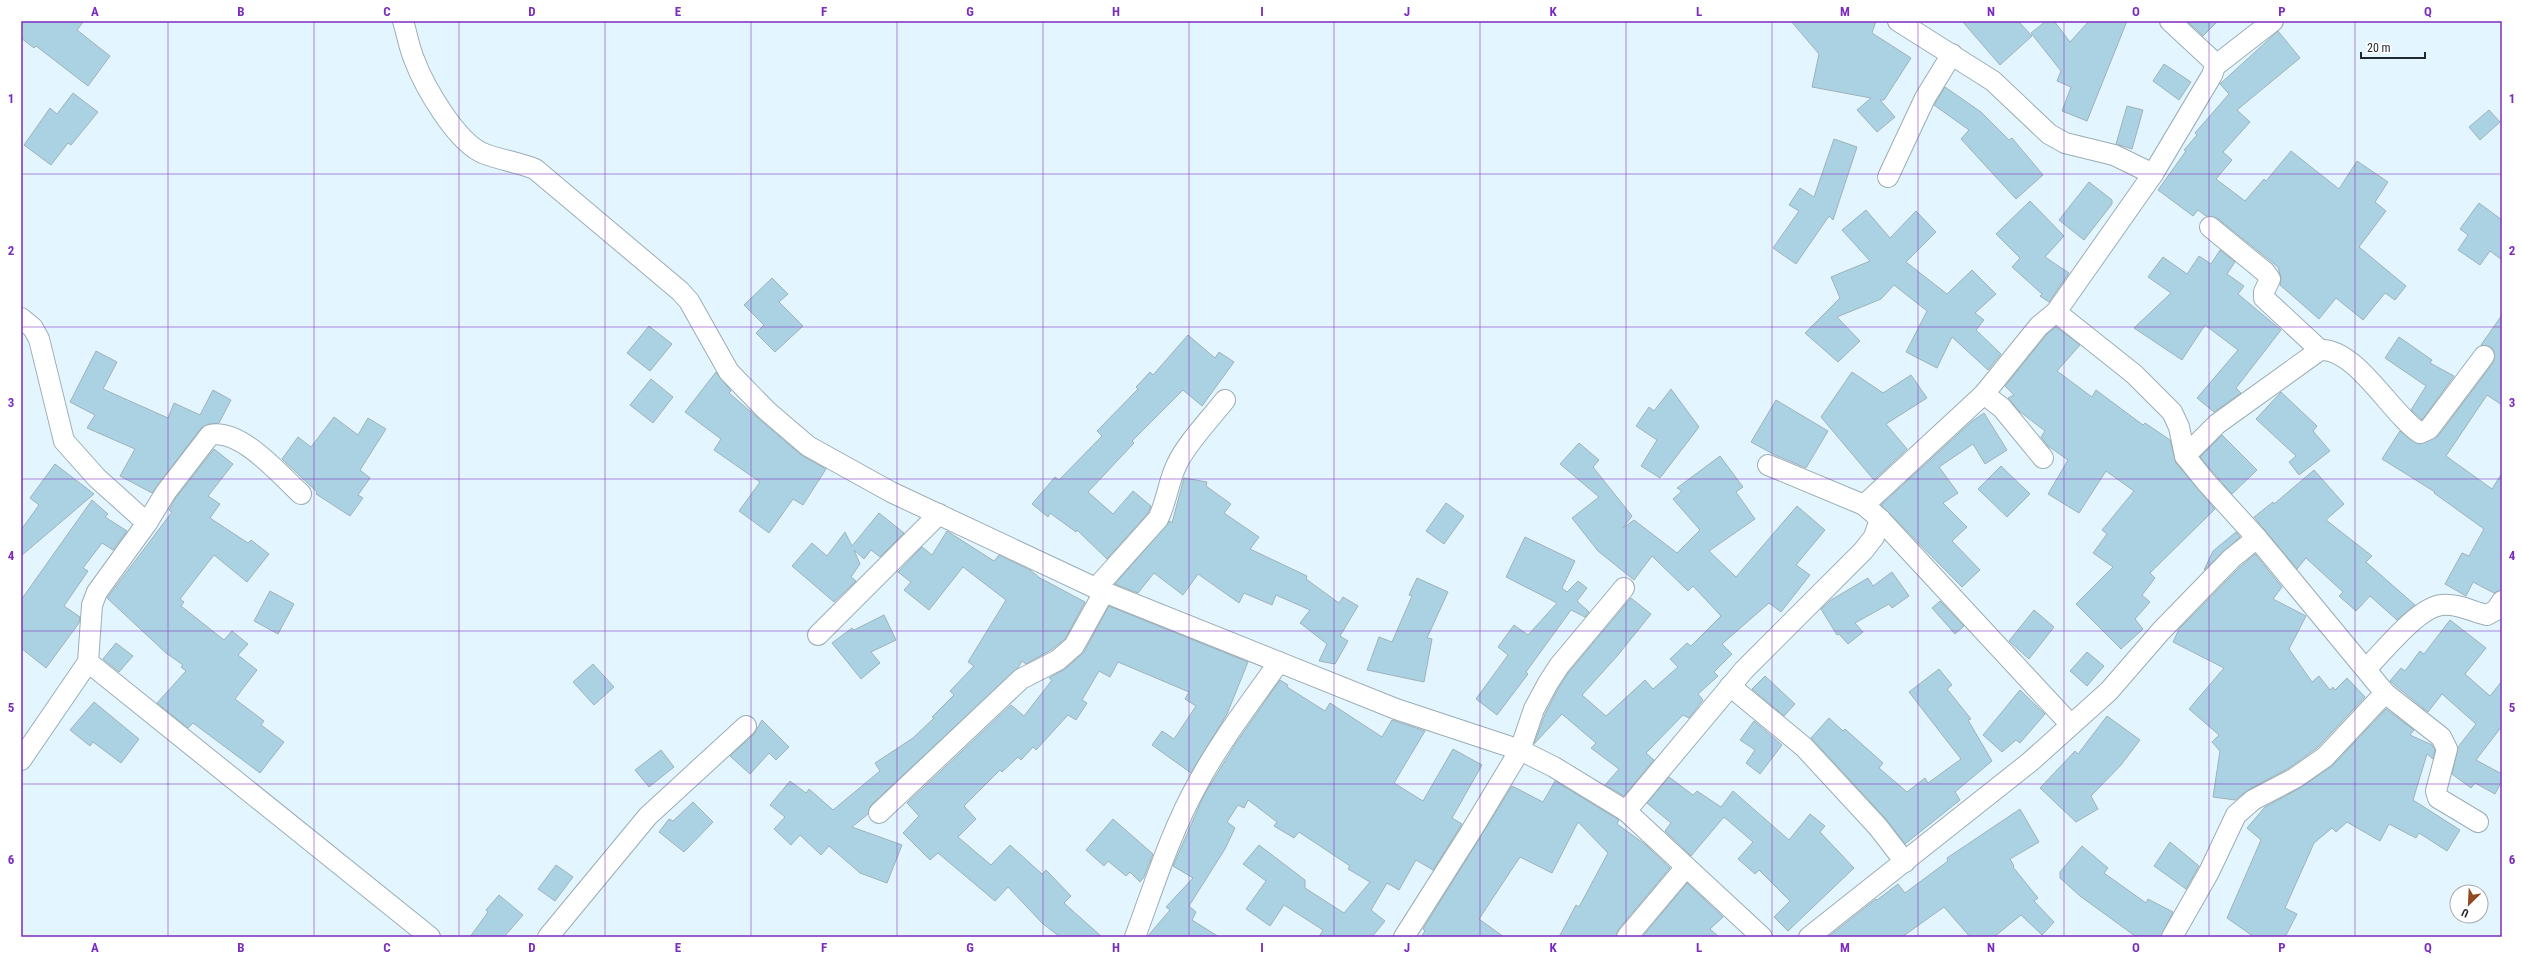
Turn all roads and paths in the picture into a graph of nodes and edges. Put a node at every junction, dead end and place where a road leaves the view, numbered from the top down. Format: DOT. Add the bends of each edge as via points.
graph roads {
  1 [pos="403,21"];
  2 [pos="1898,21"];
  3 [pos="2170,21"];
  4 [pos="2273,21"];
  5 [pos="1952,54"];
  6 [pos="2215,66"];
  7 [pos="2153,174"];
  8 [pos="1888,176"];
  9 [pos="2210,227"];
  10 [pos="2056,312"];
  11 [pos="21,318"];
  12 [pos="2320,350"];
  13 [pos="2484,356"];
  14 [pos="1984,394"];
  15 [pos="1225,400"];
  16 [pos="2185,456"];
  17 [pos="2043,458"];
  18 [pos="1768,465"];
  19 [pos="301,494"];
  20 [pos="1864,505"];
  21 [pos="939,514"];
  22 [pos="1880,519"];
  23 [pos="147,523"];
  24 [pos="2257,538"];
  25 [pos="1624,588"];
  26 [pos="1100,590"];
  27 [pos="2502,601"];
  28 [pos="818,635"];
  29 [pos="88,662"];
  30 [pos="1279,662"];
  31 [pos="2366,669"];
  32 [pos="1730,686"];
  33 [pos="2386,693"];
  34 [pos="2071,725"];
  35 [pos="746,726"];
  36 [pos="1520,750"];
  37 [pos="21,760"];
  38 [pos="1626,811"];
  39 [pos="879,813"];
  40 [pos="2478,822"];
  41 [pos="1905,862"];
  42 [pos="1686,867"];
  43 [pos="430,937"];
  44 [pos="548,937"];
  45 [pos="1135,937"];
  46 [pos="1404,937"];
  47 [pos="1627,937"];
  48 [pos="1762,937"];
  49 [pos="1809,937"];
  50 [pos="2172,937"];
  1 -- 21 [label="street" via="414,60 443,116 469,144 484,154 512,160 535,169 680,291 729,372 766,410 808,446 890,492"];
  2 -- 5 [label="street"];
  3 -- 6 [label="street"];
  4 -- 6 [label="street"];
  5 -- 7 [label="street" via="1993,81 2049,134 2065,143 2114,154"];
  5 -- 8 [label="street" via="1925,98"];
  6 -- 7 [label="street"];
  7 -- 10 [label="street"];
  9 -- 12 [label="street" via="2265,272 2270,279 2264,298"];
  10 -- 14 [label="street" via="2039,326"];
  10 -- 16 [label="street" via="2134,374 2172,412 2179,426"];
  11 -- 23 [label="street" via="33,328 39,339 64,441 97,478"];
  12 -- 13 [label="street" via="2335,353 2361,371 2420,433 2429,429"];
  12 -- 16 [label="street" via="2217,424"];
  14 -- 17 [label="street" via="2002,408"];
  14 -- 20 [label="street"];
  15 -- 26 [label="street" via="1178,462 1170,478 1164,506 1158,519"];
  16 -- 24 [label="street"];
  18 -- 20 [label="street"];
  19 -- 23 [label="street" via="253,450 233,437 210,435 166,492"];
  20 -- 22 [label="street"];
  21 -- 26 [label="street"];
  21 -- 28 [label="street"];
  22 -- 32 [label="street" via="1874,537 1863,551"];
  22 -- 34 [label="street"];
  23 -- 29 [label="street" via="97,592 92,605"];
  24 -- 31 [label="street"];
  24 -- 34 [label="street" via="2232,558 2161,631 2109,691"];
  25 -- 36 [label="street" via="1555,672 1534,709"];
  26 -- 30 [label="street"];
  26 -- 39 [label="street" via="1074,646 1058,660 1021,680"];
  27 -- 31 [label="street" via="2496,610 2487,615 2452,605 2432,607 2417,618"];
  29 -- 37 [label="street"];
  29 -- 43 [label="street"];
  30 -- 36 [label="street" via="1396,709"];
  30 -- 45 [label="street" via="1218,748 1197,784"];
  31 -- 33 [label="street"];
  32 -- 38 [label="street"];
  32 -- 41 [label="street" via="1804,748 1878,827"];
  33 -- 40 [label="street" via="2446,743 2447,755 2438,786 2438,798"];
  33 -- 50 [label="street" via="2325,757 2295,778 2253,800 2236,815 2209,872"];
  34 -- 41 [label="street" via="2030,762"];
  35 -- 44 [label="street" via="648,816"];
  36 -- 38 [label="street" via="1554,767"];
  36 -- 46 [label="street"];
  38 -- 42 [label="street"];
  41 -- 49 [label="street"];
  42 -- 47 [label="street"];
  42 -- 48 [label="street"];
}
